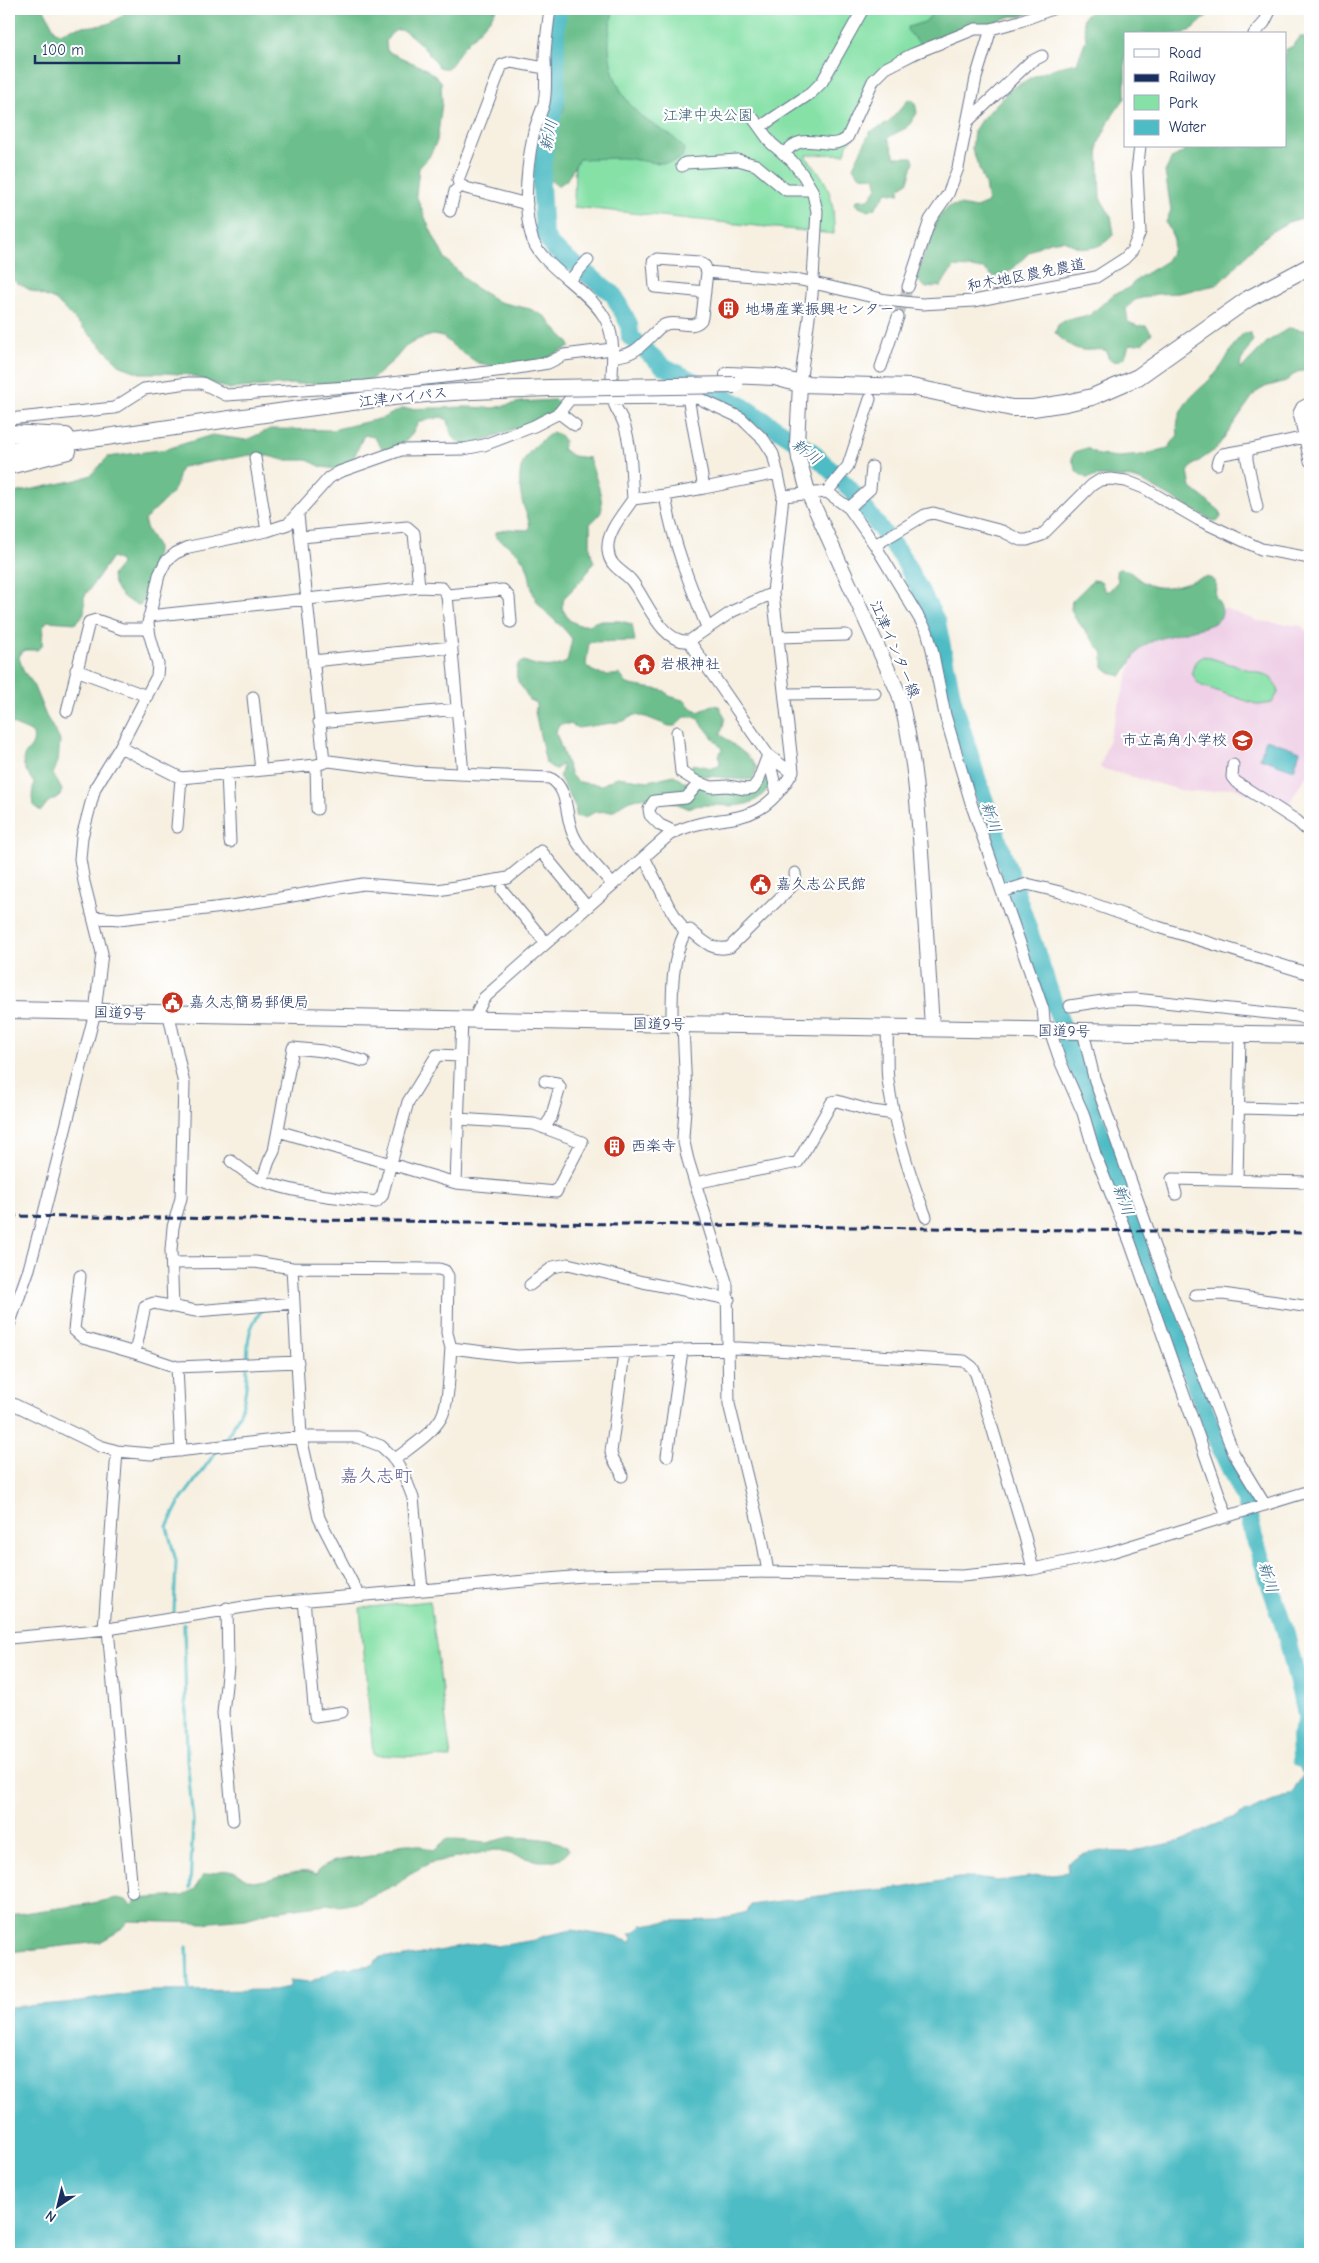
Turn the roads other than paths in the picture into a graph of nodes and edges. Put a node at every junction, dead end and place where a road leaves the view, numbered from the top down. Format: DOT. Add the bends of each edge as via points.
graph roads {
  1 [pos="550,9"];
  2 [pos="863,9"];
  3 [pos="1052,9"];
  4 [pos="1271,9"];
  5 [pos="991,29"];
  6 [pos="1256,32"];
  7 [pos="1042,56"];
  8 [pos="545,68"];
  9 [pos="968,121"];
  10 [pos="1140,148"];
  11 [pos="784,154"];
  12 [pos="682,166"];
  13 [pos="461,186"];
  14 [pos="812,190"];
  15 [pos="527,204"];
  16 [pos="450,211"];
  17 [pos="586,262"];
  18 [pos="1310,266"];
  19 [pos="706,272"];
  20 [pos="573,278"];
  21 [pos="813,282"];
  22 [pos="908,287"];
  23 [pos="705,292"];
  24 [pos="898,317"];
  25 [pos="612,353"];
  26 [pos="881,366"];
  27 [pos="800,384"];
  28 [pos="688,397"];
  29 [pos="612,398"];
  30 [pos="870,399"];
  31 [pos="1310,403"];
  32 [pos="559,413"];
  33 [pos="9,419"];
  34 [pos="575,425"];
  35 [pos="9,433"];
  36 [pos="1305,437"];
  37 [pos="111,438"];
  38 [pos="1251,449"];
  39 [pos="9,450"];
  40 [pos="255,458"];
  41 [pos="1310,461"];
  42 [pos="1217,464"];
  43 [pos="9,466"];
  44 [pos="872,468"];
  45 [pos="778,473"];
  46 [pos="704,488"];
  47 [pos="830,489"];
  48 [pos="664,495"];
  49 [pos="809,495"];
  50 [pos="783,496"];
  51 [pos="633,499"];
  52 [pos="850,507"];
  53 [pos="1258,508"];
  54 [pos="298,515"];
  55 [pos="267,531"];
  56 [pos="302,537"];
  57 [pos="876,544"];
  58 [pos="1310,558"];
  59 [pos="419,588"];
  60 [pos="773,593"];
  61 [pos="447,595"];
  62 [pos="307,600"];
  63 [pos="150,616"];
  64 [pos="511,622"];
  65 [pos="707,627"];
  66 [pos="148,629"];
  67 [pos="846,635"];
  68 [pos="778,637"];
  69 [pos="689,641"];
  70 [pos="452,647"];
  71 [pos="313,661"];
  72 [pos="76,670"];
  73 [pos="875,693"];
  74 [pos="786,694"];
  75 [pos="148,696"];
  76 [pos="253,697"];
  77 [pos="67,710"];
  78 [pos="458,710"];
  79 [pos="320,722"];
  80 [pos="677,732"];
  81 [pos="120,747"];
  82 [pos="768,755"];
  83 [pos="320,763"];
  84 [pos="1233,765"];
  85 [pos="261,770"];
  86 [pos="227,773"];
  87 [pos="792,773"];
  88 [pos="463,774"];
  89 [pos="181,778"];
  90 [pos="698,783"];
  91 [pos="777,794"];
  92 [pos="317,809"];
  93 [pos="177,827"];
  94 [pos="675,832"];
  95 [pos="1310,833"];
  96 [pos="230,842"];
  97 [pos="644,857"];
  98 [pos="795,873"];
  99 [pos="612,884"];
  100 [pos="502,890"];
  101 [pos="1004,891"];
  102 [pos="587,907"];
  103 [pos="92,917"];
  104 [pos="685,932"];
  105 [pos="546,943"];
  106 [pos="1310,974"];
  107 [pos="1070,1006"];
  108 [pos="9,1010"];
  109 [pos="94,1012"];
  110 [pos="168,1015"];
  111 [pos="468,1019"];
  112 [pos="1310,1021"];
  113 [pos="677,1025"];
  114 [pos="887,1027"];
  115 [pos="932,1027"];
  116 [pos="1050,1031"];
  117 [pos="1080,1031"];
  118 [pos="1240,1034"];
  119 [pos="1310,1035"];
  120 [pos="460,1056"];
  121 [pos="364,1061"];
  122 [pos="545,1081"];
  123 [pos="1240,1108"];
  124 [pos="1310,1110"];
  125 [pos="895,1114"];
  126 [pos="458,1119"];
  127 [pos="544,1128"];
  128 [pos="278,1132"];
  129 [pos="231,1161"];
  130 [pos="391,1164"];
  131 [pos="262,1180"];
  132 [pos="1237,1180"];
  133 [pos="1310,1182"];
  134 [pos="456,1183"];
  135 [pos="695,1183"];
  136 [pos="1176,1194"];
  137 [pos="926,1217"];
  138 [pos="172,1263"];
  139 [pos="292,1268"];
  140 [pos="80,1276"];
  141 [pos="530,1284"];
  142 [pos="1195,1295"];
  143 [pos="729,1299"];
  144 [pos="294,1303"];
  145 [pos="174,1307"];
  146 [pos="1310,1307"];
  147 [pos="9,1325"];
  148 [pos="451,1348"];
  149 [pos="728,1350"];
  150 [pos="682,1351"];
  151 [pos="135,1353"];
  152 [pos="624,1353"];
  153 [pos="298,1362"];
  154 [pos="177,1368"];
  155 [pos="9,1402"];
  156 [pos="301,1437"];
  157 [pos="180,1450"];
  158 [pos="117,1451"];
  159 [pos="667,1456"];
  160 [pos="394,1460"];
  161 [pos="622,1476"];
  162 [pos="1310,1491"];
  163 [pos="1262,1506"];
  164 [pos="1231,1515"];
  165 [pos="1033,1569"];
  166 [pos="768,1572"];
  167 [pos="422,1589"];
  168 [pos="358,1594"];
  169 [pos="304,1600"];
  170 [pos="227,1608"];
  171 [pos="106,1629"];
  172 [pos="9,1638"];
  173 [pos="342,1712"];
  174 [pos="233,1820"];
  175 [pos="132,1892"];
  1 -- 8 [label="street"];
  2 -- 11 [label="street" via="822,82 811,93 757,123"];
  3 -- 5 [label="street"];
  4 -- 6 [label="street"];
  5 -- 9 [label="street"];
  5 -- 11 [label="street" via="975,29 886,68 873,81 847,138 842,142 828,143 801,140"];
  7 -- 9 [label="street" via="1030,62"];
  8 -- 13 [label="street" via="511,62 502,65 459,178"];
  8 -- 15 [label="street" via="544,102 533,134 528,166"];
  9 -- 22 [label="street" via="953,184 930,220"];
  10 -- 21 [label="street, 和木地区農免農道" via="1137,171 1140,232 1132,251 1096,277 1016,294 935,304 886,300"];
  11 -- 14 [label="street"];
  12 -- 14 [label="street" via="685,163 738,160 756,165 786,190"];
  13 -- 15 [label="street"];
  13 -- 16 [label="street" via="455,191"];
  14 -- 21 [label="street" via="817,211"];
  15 -- 20 [label="street" via="530,230 537,249"];
  17 -- 20 [label="street"];
  18 -- 27 [label="highway, 江津バイパス" via="1248,299 1160,362 1123,384 1092,397 1033,408 996,406 912,387"];
  19 -- 21 [label="street, 和木地区農免農道"];
  19 -- 23 [label="street"];
  19 -- 23 [label="street" via="705,266 699,262 656,259 653,262 655,287"];
  20 -- 25 [label="street" via="604,316 612,333"];
  21 -- 27 [label="street"];
  23 -- 25 [label="street" via="699,323 664,325 636,351 627,355"];
  24 -- 26 [label="street"];
  25 -- 29 [label="street"];
  25 -- 33 [label="street" via="564,355 548,363 505,370 365,386 226,395 202,384 188,383 144,389 114,408"];
  27 -- 37 [label="highway, 江津バイパス, bridge" via="778,386 732,380 549,383 377,399"];
  27 -- 49 [label="main road, 江津インター線" via="799,459"];
  28 -- 29 [label="street"];
  28 -- 45 [label="street" via="709,402 751,426 773,454"];
  28 -- 46 [label="street"];
  29 -- 32 [label="street" via="570,399"];
  29 -- 51 [label="street" via="624,424"];
  30 -- 47 [label="street" via="851,460"];
  31 -- 36 [label="street" via="1302,407 1300,414"];
  32 -- 34 [label="street"];
  32 -- 54 [label="street" via="484,445 464,449 401,450 339,472 328,478"];
  35 -- 37 [label="highway"];
  36 -- 38 [label="street"];
  36 -- 41 [label="street"];
  37 -- 39 [label="highway, 江津バイパス"];
  37 -- 43 [label="highway"];
  38 -- 42 [label="street" via="1223,454"];
  38 -- 53 [label="street" via="1246,457"];
  40 -- 55 [label="street"];
  44 -- 52 [label="street" via="871,486"];
  45 -- 46 [label="street"];
  45 -- 50 [label="street"];
  46 -- 48 [label="street"];
  47 -- 49 [label="street"];
  47 -- 52 [label="street"];
  48 -- 51 [label="street"];
  48 -- 65 [label="street" via="674,534"];
  49 -- 50 [label="street"];
  49 -- 115 [label="main road, 江津インター線" via="900,694 908,726 918,800"];
  50 -- 60 [label="street"];
  51 -- 69 [label="street" via="611,535 609,557 616,568 631,580 652,616 680,640"];
  52 -- 57 [label="street"];
  54 -- 55 [label="street" via="288,524"];
  54 -- 56 [label="street"];
  55 -- 63 [label="street" via="176,552 166,561 159,575"];
  56 -- 59 [label="street" via="410,528 414,534"];
  56 -- 62 [label="street"];
  57 -- 58 [label="street" via="933,513 1027,540 1042,535 1092,485 1111,479 1144,488 1199,520 1261,549"];
  57 -- 101 [label="street" via="926,631 961,770"];
  59 -- 61 [label="street" via="439,586"];
  59 -- 62 [label="street"];
  60 -- 65 [label="street" via="732,611"];
  60 -- 68 [label="street"];
  61 -- 64 [label="street" via="503,590 509,596"];
  61 -- 70 [label="street"];
  62 -- 63 [label="street"];
  62 -- 71 [label="street"];
  63 -- 66 [label="street"];
  65 -- 69 [label="street"];
  66 -- 72 [label="street" via="122,629 91,620 86,627"];
  66 -- 75 [label="street" via="159,670"];
  67 -- 68 [label="street"];
  68 -- 74 [label="street"];
  69 -- 82 [label="street"];
  70 -- 71 [label="street"];
  70 -- 78 [label="street"];
  71 -- 79 [label="street"];
  72 -- 75 [label="street"];
  72 -- 77 [label="street"];
  73 -- 74 [label="street"];
  74 -- 87 [label="street"];
  75 -- 81 [label="street"];
  76 -- 85 [label="street"];
  78 -- 79 [label="street"];
  78 -- 88 [label="street"];
  79 -- 83 [label="street"];
  80 -- 90 [label="street" via="681,772"];
  81 -- 89 [label="street"];
  81 -- 103 [label="street" via="95,788 82,837 80,859"];
  82 -- 87 [label="street"];
  82 -- 90 [label="street" via="753,788 712,787"];
  82 -- 91 [label="street"];
  83 -- 85 [label="street"];
  83 -- 88 [label="street"];
  83 -- 92 [label="street"];
  84 -- 95 [label="street" via="1232,777 1236,782 1297,821"];
  85 -- 86 [label="street"];
  86 -- 89 [label="street"];
  86 -- 96 [label="street"];
  87 -- 91 [label="street"];
  88 -- 99 [label="street" via="553,780 562,792 574,838"];
  89 -- 93 [label="street"];
  90 -- 94 [label="street" via="686,798 654,801 651,806 650,815 654,820"];
  91 -- 94 [label="street" via="749,815 684,827"];
  94 -- 97 [label="street"];
  97 -- 99 [label="street"];
  97 -- 104 [label="street"];
  98 -- 104 [label="street" via="796,882 730,947 713,948 690,930"];
  99 -- 102 [label="street"];
  100 -- 105 [label="street"];
  101 -- 106 [label="street" via="1024,884 1060,892"];
  101 -- 116 [label="street"];
  102 -- 103 [label="street" via="541,851 508,878 438,890 364,884 232,906 119,919"];
  102 -- 105 [label="street"];
  103 -- 109 [label="street" via="102,953"];
  104 -- 113 [label="street" via="674,969"];
  105 -- 111 [label="street" via="484,998"];
  107 -- 112 [label="street" via="1135,999 1297,1016"];
  108 -- 109 [label="highway, 国道9号"];
  109 -- 110 [label="highway, 国道9号"];
  109 -- 147 [label="street" via="29,1269"];
  110 -- 111 [label="highway, 国道9号"];
  110 -- 138 [label="street" via="184,1084 181,1198 173,1226"];
  111 -- 113 [label="highway, 国道9号"];
  111 -- 120 [label="street"];
  113 -- 114 [label="highway, 国道9号"];
  113 -- 135 [label="street" via="686,1094 683,1138"];
  114 -- 115 [label="highway, 国道9号"];
  114 -- 125 [label="street" via="888,1080"];
  115 -- 116 [label="highway, 国道9号"];
  116 -- 117 [label="highway, 国道9号"];
  116 -- 164 [label="street"];
  117 -- 118 [label="highway, 国道9号"];
  117 -- 163 [label="street" via="1166,1280 1234,1454"];
  118 -- 119 [label="highway, 国道9号"];
  118 -- 123 [label="street"];
  120 -- 126 [label="street"];
  120 -- 130 [label="street" via="437,1055 408,1102"];
  121 -- 128 [label="street" via="324,1051 293,1048"];
  122 -- 127 [label="street" via="557,1083 560,1087 551,1118"];
  123 -- 124 [label="street"];
  123 -- 132 [label="street"];
  125 -- 135 [label="street" via="832,1102 798,1162"];
  125 -- 137 [label="street"];
  126 -- 127 [label="street" via="534,1124"];
  126 -- 134 [label="street"];
  127 -- 134 [label="street" via="582,1142 556,1192"];
  128 -- 130 [label="street"];
  128 -- 131 [label="street"];
  129 -- 131 [label="street"];
  130 -- 131 [label="street" via="382,1196 376,1202 303,1193"];
  130 -- 134 [label="street"];
  132 -- 133 [label="street"];
  132 -- 136 [label="street" via="1172,1179"];
  135 -- 143 [label="street"];
  138 -- 139 [label="street" via="255,1262"];
  138 -- 145 [label="street"];
  139 -- 144 [label="street"];
  139 -- 148 [label="street" via="445,1271 448,1276"];
  140 -- 151 [label="street" via="74,1330 83,1338"];
  141 -- 143 [label="street" via="553,1267 568,1264"];
  142 -- 146 [label="street" via="1224,1294"];
  143 -- 149 [label="street"];
  144 -- 145 [label="street" via="196,1311"];
  144 -- 153 [label="street"];
  145 -- 151 [label="street" via="145,1306"];
  148 -- 152 [label="street" via="517,1356"];
  148 -- 160 [label="street" via="444,1410 440,1419 427,1434"];
  149 -- 150 [label="street"];
  149 -- 165 [label="street" via="964,1361 972,1367"];
  149 -- 166 [label="street" via="729,1404"];
  150 -- 152 [label="street"];
  150 -- 159 [label="street"];
  151 -- 154 [label="street"];
  152 -- 161 [label="street" via="611,1452"];
  153 -- 154 [label="street"];
  153 -- 156 [label="street"];
  154 -- 157 [label="street"];
  155 -- 158 [label="street"];
  156 -- 157 [label="street"];
  156 -- 160 [label="street" via="357,1437 381,1446"];
  156 -- 168 [label="street" via="319,1518"];
  157 -- 158 [label="street" via="151,1454"];
  158 -- 171 [label="street"];
  160 -- 167 [label="street" via="413,1498"];
  162 -- 163 [label="street"];
  163 -- 164 [label="street"];
  164 -- 165 [label="street" via="1093,1557"];
  165 -- 166 [label="street" via="962,1576"];
  166 -- 167 [label="street" via="583,1576"];
  167 -- 168 [label="street"];
  168 -- 169 [label="street"];
  169 -- 170 [label="street"];
  169 -- 173 [label="street" via="315,1716"];
  170 -- 171 [label="street"];
  170 -- 174 [label="street" via="228,1666 223,1713"];
  171 -- 172 [label="street"];
  171 -- 175 [label="street"];
}
